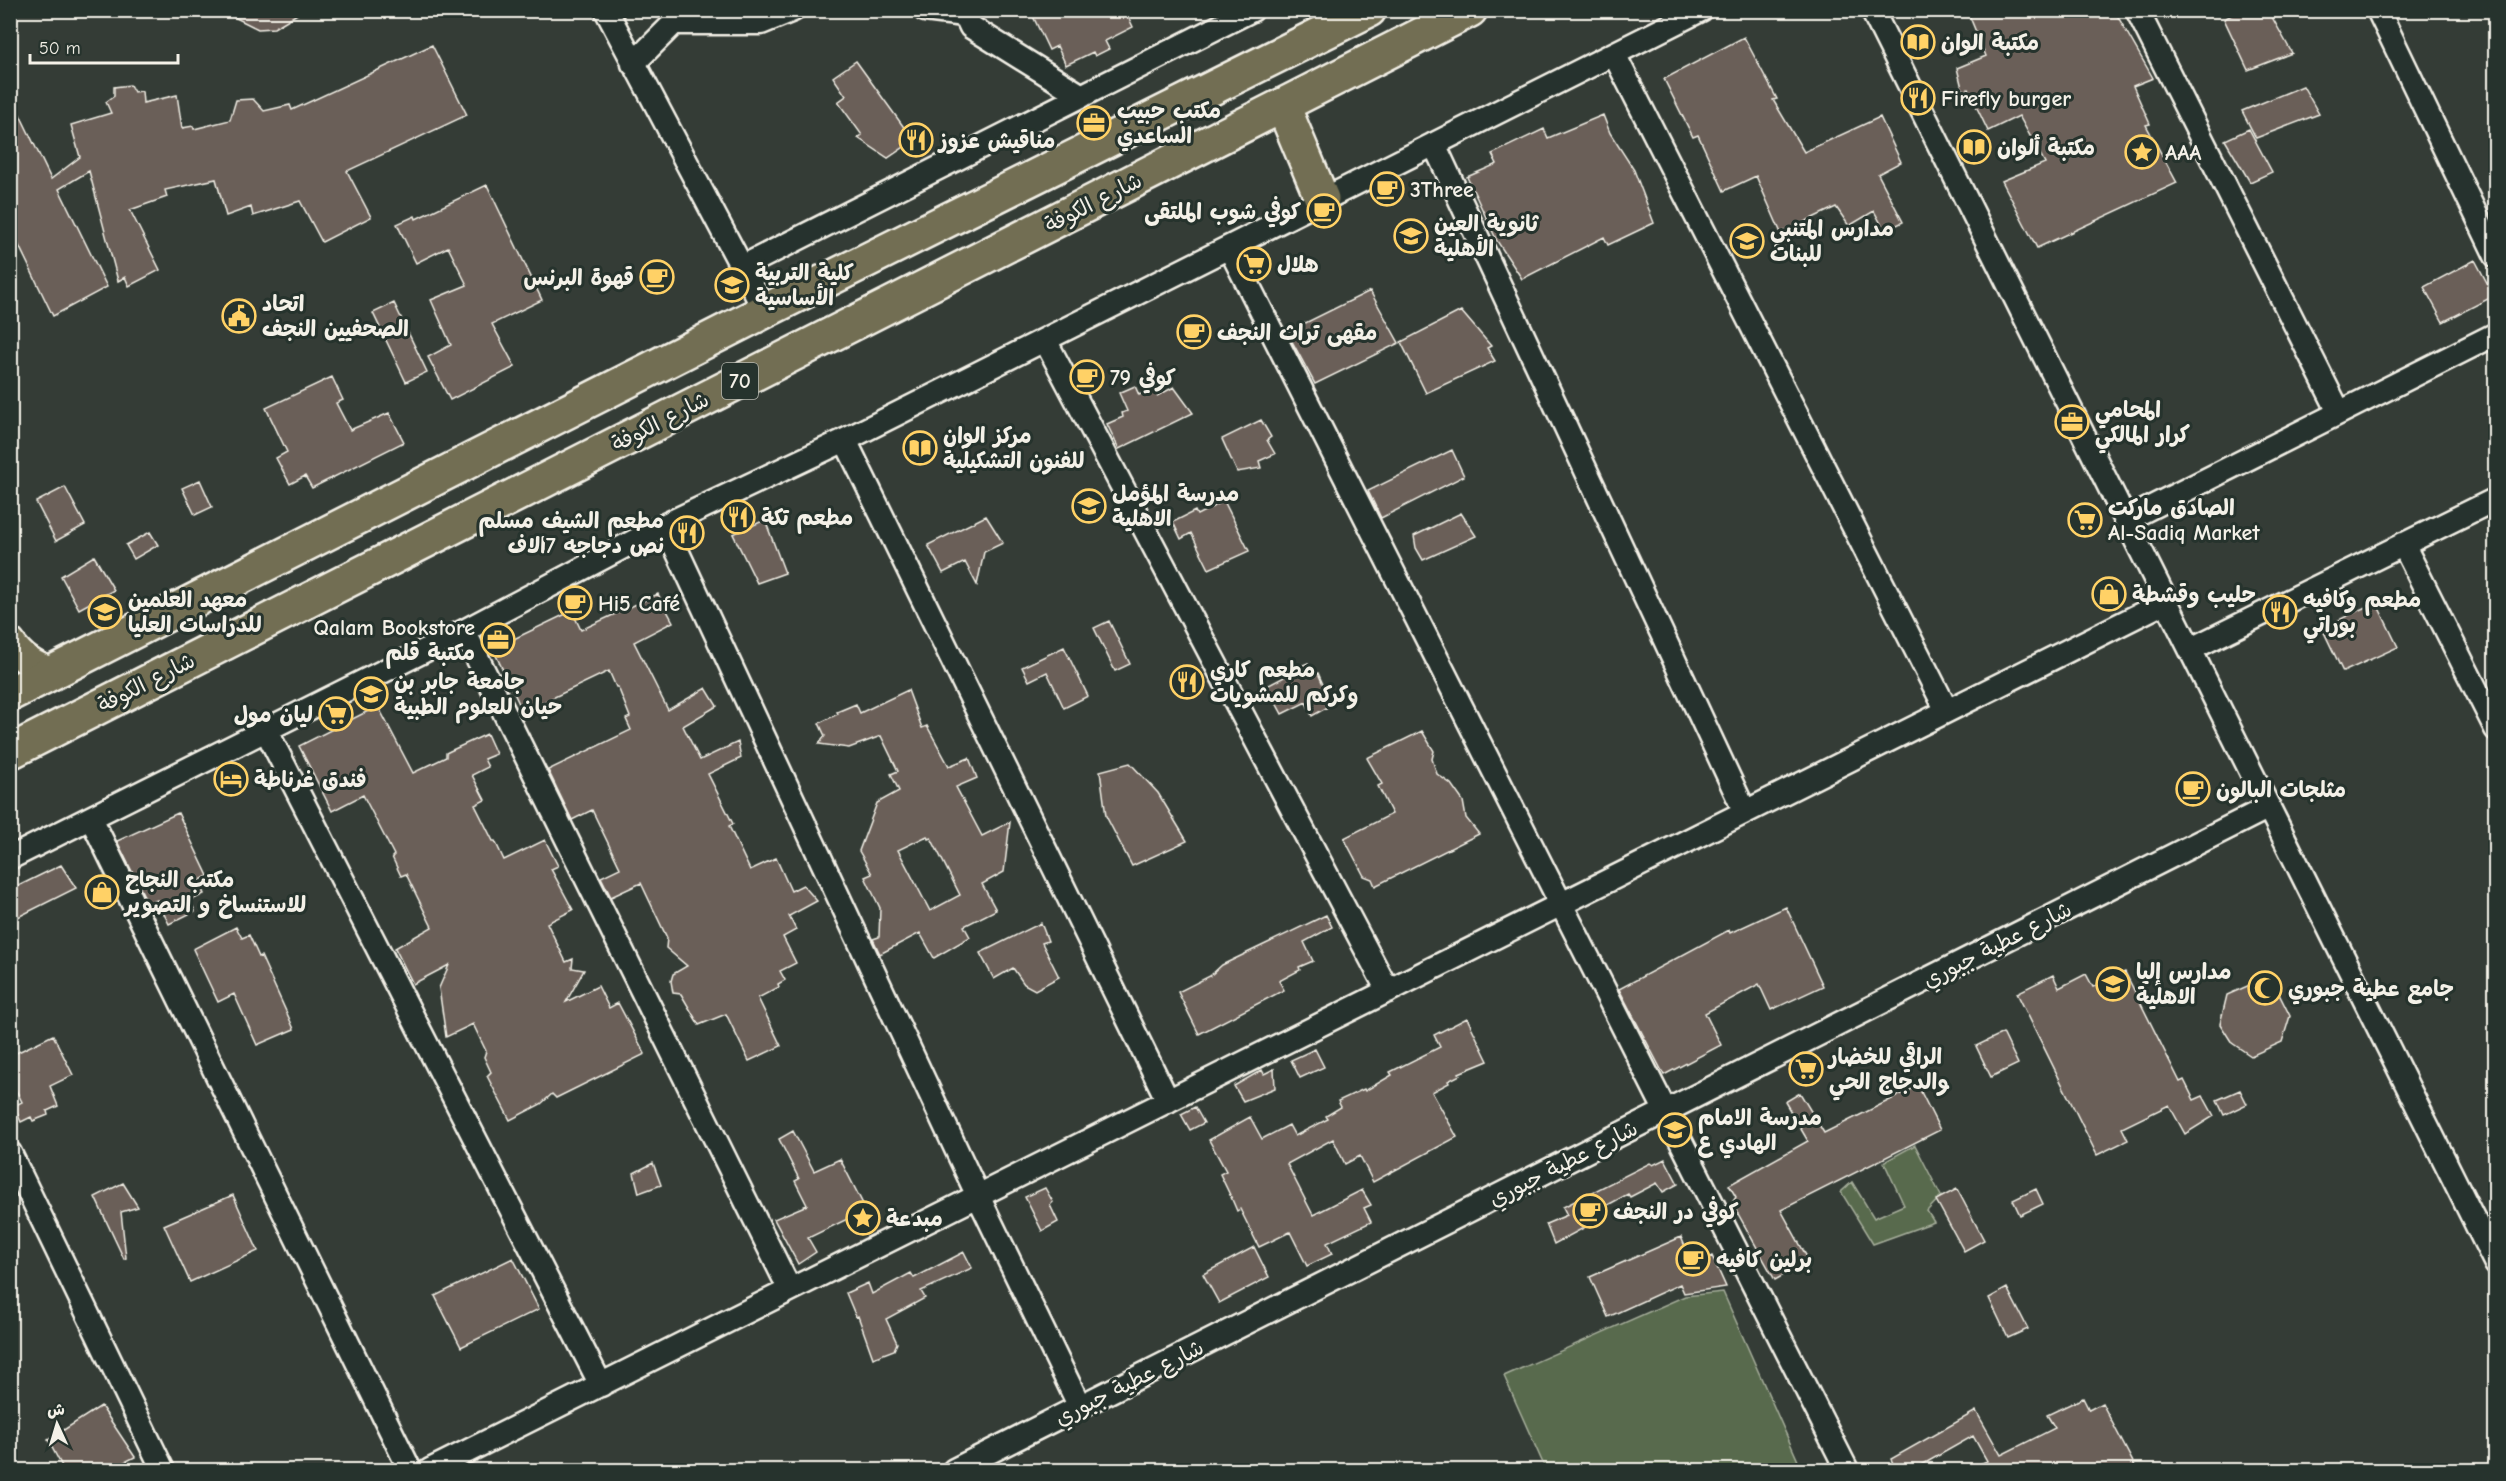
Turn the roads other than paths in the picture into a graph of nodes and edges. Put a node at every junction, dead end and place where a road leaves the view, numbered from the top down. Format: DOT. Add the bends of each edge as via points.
graph roads {
  1 [pos="606,10"];
  2 [pos="793,10"];
  3 [pos="925,10"];
  4 [pos="1252,10"];
  5 [pos="1369,10"];
  6 [pos="1470,10"];
  7 [pos="1701,10"];
  8 [pos="1872,10"];
  9 [pos="2137,10"];
  10 [pos="2378,10"];
  11 [pos="964,13"];
  12 [pos="1614,54"];
  13 [pos="633,64"];
  14 [pos="1082,96"];
  15 [pos="1283,106"];
  16 [pos="1434,144"];
  17 [pos="1322,199"];
  18 [pos="1229,247"];
  19 [pos="2496,256"];
  20 [pos="742,267"];
  21 [pos="765,312"];
  22 [pos="2496,334"];
  23 [pos="1045,340"];
  24 [pos="2339,412"];
  25 [pos="845,440"];
  26 [pos="2496,499"];
  27 [pos="2126,520"];
  28 [pos="665,525"];
  29 [pos="2403,544"];
  30 [pos="2167,601"];
  31 [pos="464,631"];
  32 [pos="10,642"];
  33 [pos="2190,649"];
  34 [pos="56,670"];
  35 [pos="10,694"];
  36 [pos="96,707"];
  37 [pos="1947,711"];
  38 [pos="2496,729"];
  39 [pos="266,730"];
  40 [pos="10,752"];
  41 [pos="2269,807"];
  42 [pos="1745,812"];
  43 [pos="90,818"];
  44 [pos="10,858"];
  45 [pos="1560,905"];
  46 [pos="1388,991"];
  47 [pos="1168,1101"];
  48 [pos="1666,1112"];
  49 [pos="10,1153"];
  50 [pos="978,1196"];
  51 [pos="2486,1221"];
  52 [pos="2496,1264"];
  53 [pos="790,1290"];
  54 [pos="601,1385"];
  55 [pos="1080,1407"];
  56 [pos="163,1470"];
  57 [pos="410,1470"];
  58 [pos="430,1470"];
  59 [pos="954,1470"];
  60 [pos="1847,1470"];
  1 -- 13 [label="street"];
  2 -- 13 [label="street" via="761,23 674,23"];
  3 -- 11 [label="street"];
  4 -- 14 [label="street"];
  5 -- 21 [label="highway, 70"];
  6 -- 15 [label="highway, شارع الكوفة / 70"];
  7 -- 12 [label="street"];
  8 -- 27 [label="street"];
  9 -- 24 [label="street"];
  10 -- 19 [label="street"];
  11 -- 14 [label="street" via="971,27"];
  12 -- 16 [label="street"];
  12 -- 37 [label="street"];
  13 -- 20 [label="street"];
  14 -- 20 [label="street"];
  15 -- 17 [label="highway"];
  15 -- 36 [label="highway, شارع الكوفة / 70"];
  16 -- 17 [label="street"];
  16 -- 42 [label="street"];
  17 -- 18 [label="street"];
  18 -- 23 [label="street"];
  18 -- 45 [label="street"];
  20 -- 21 [label="street"];
  21 -- 34 [label="highway, 70"];
  22 -- 24 [label="street"];
  23 -- 25 [label="street"];
  23 -- 46 [label="street"];
  24 -- 27 [label="street"];
  25 -- 28 [label="street"];
  25 -- 47 [label="street"];
  26 -- 29 [label="street"];
  27 -- 30 [label="street"];
  28 -- 31 [label="street"];
  28 -- 50 [label="street"];
  29 -- 33 [label="street"];
  29 -- 38 [label="street"];
  30 -- 33 [label="street"];
  30 -- 37 [label="street"];
  31 -- 39 [label="street"];
  31 -- 53 [label="street"];
  32 -- 34 [label="main road" via="34,666"];
  33 -- 41 [label="street"];
  34 -- 35 [label="highway, 70"];
  34 -- 36 [label="highway" via="57,691 63,701 72,708"];
  36 -- 40 [label="highway, شارع الكوفة / 70"];
  37 -- 42 [label="street"];
  39 -- 43 [label="street"];
  39 -- 54 [label="street"];
  41 -- 48 [label="street, شارع عطية جبوري"];
  41 -- 51 [label="street"];
  42 -- 45 [label="street"];
  43 -- 44 [label="street"];
  43 -- 57 [label="street"];
  45 -- 46 [label="street"];
  45 -- 48 [label="street"];
  46 -- 47 [label="street"];
  47 -- 50 [label="street"];
  48 -- 55 [label="street, شارع عطية جبوري"];
  48 -- 60 [label="street"];
  49 -- 56 [label="street"];
  50 -- 53 [label="street"];
  50 -- 55 [label="street"];
  51 -- 52 [label="street"];
  53 -- 54 [label="street"];
  54 -- 58 [label="street"];
  55 -- 59 [label="street, شارع عطية جبوري"];
}
